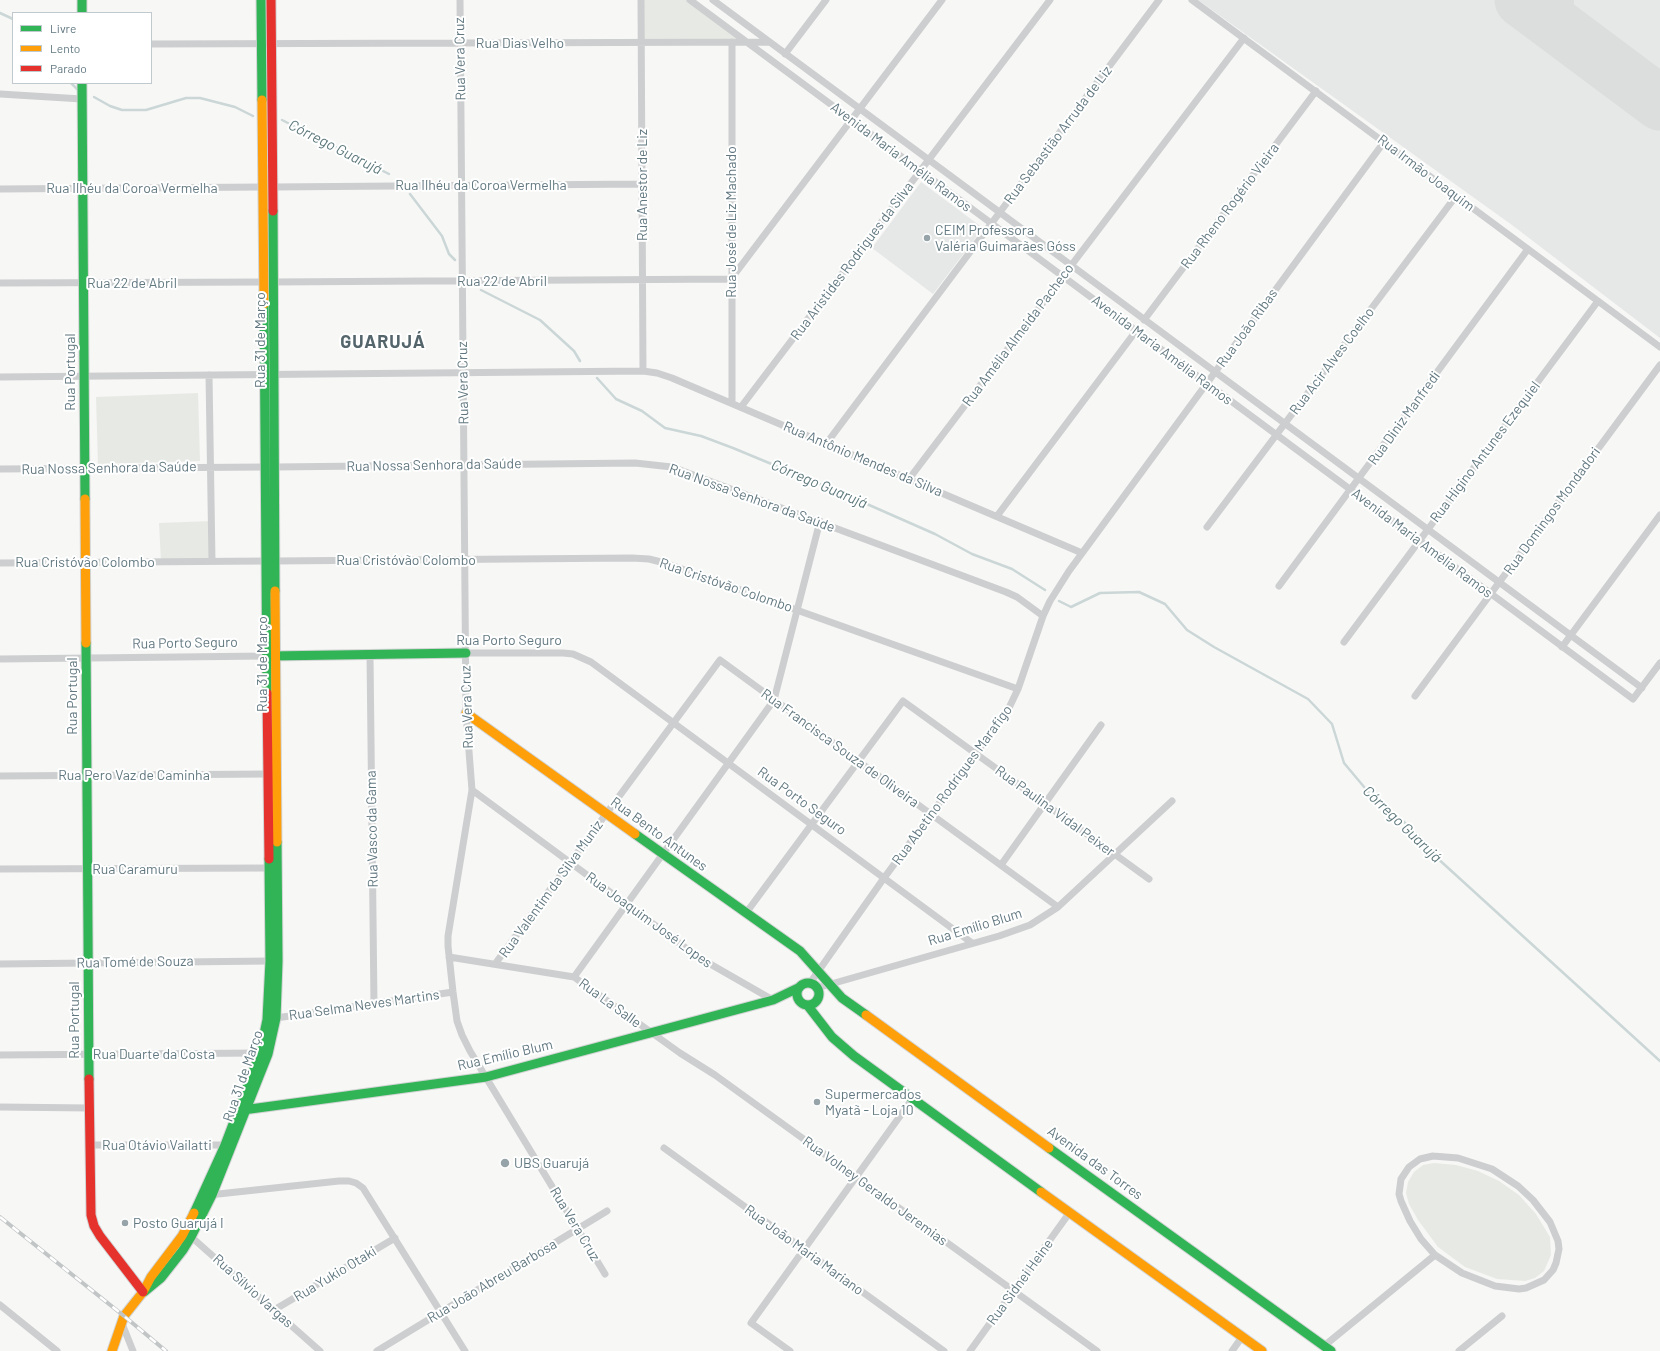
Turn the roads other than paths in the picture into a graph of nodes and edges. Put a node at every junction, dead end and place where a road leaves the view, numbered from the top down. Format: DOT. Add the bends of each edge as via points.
graph roads {
  1 [pos="82,0"];
  2 [pos="262,0"];
  3 [pos="271,0"];
  4 [pos="460,0"];
  5 [pos="641,0"];
  6 [pos="690,0"];
  7 [pos="826,0"];
  8 [pos="942,0"];
  9 [pos="1050,0"];
  10 [pos="1159,0"];
  11 [pos="1192,0"];
  12 [pos="717,1"];
  13 [pos="82,12"];
  14 [pos="1244,38"];
  15 [pos="641,42"];
  16 [pos="732,42"];
  17 [pos="746,42"];
  18 [pos="769,42"];
  19 [pos="460,43"];
  20 [pos="152,44"];
  21 [pos="267,44"];
  22 [pos="785,54"];
  23 [pos="82,84"];
  24 [pos="1316,91"];
  25 [pos="0,94"];
  26 [pos="82,99"];
  27 [pos="860,109"];
  28 [pos="852,120"];
  29 [pos="1384,142"];
  30 [pos="929,160"];
  31 [pos="920,171"];
  32 [pos="642,184"];
  33 [pos="461,185"];
  34 [pos="268,187"];
  35 [pos="83,188"];
  36 [pos="0,189"];
  37 [pos="1456,196"];
  38 [pos="1000,212"];
  39 [pos="992,224"];
  40 [pos="1528,249"];
  41 [pos="1071,266"];
  42 [pos="1063,277"];
  43 [pos="731,279"];
  44 [pos="642,280"];
  45 [pos="462,281"];
  46 [pos="269,282"];
  47 [pos="0,283"];
  48 [pos="84,283"];
  49 [pos="1598,301"];
  50 [pos="1144,320"];
  51 [pos="1136,331"];
  52 [pos="1660,347"];
  53 [pos="1660,365"];
  54 [pos="643,371"];
  55 [pos="1215,372"];
  56 [pos="463,373"];
  57 [pos="269,374"];
  58 [pos="209,375"];
  59 [pos="84,376"];
  60 [pos="0,377"];
  61 [pos="1207,383"];
  62 [pos="732,403"];
  63 [pos="741,407"];
  64 [pos="1285,424"];
  65 [pos="1277,435"];
  66 [pos="826,444"];
  67 [pos="464,465"];
  68 [pos="210,467"];
  69 [pos="270,467"];
  70 [pos="85,468"];
  71 [pos="0,469"];
  72 [pos="909,479"];
  73 [pos="1359,479"];
  74 [pos="1351,490"];
  75 [pos="1660,515"];
  76 [pos="997,516"];
  77 [pos="820,522"];
  78 [pos="1207,527"];
  79 [pos="1428,530"];
  80 [pos="1419,541"];
  81 [pos="1082,553"];
  82 [pos="465,559"];
  83 [pos="212,561"];
  84 [pos="271,561"];
  85 [pos="85,562"];
  86 [pos="0,563"];
  87 [pos="1499,582"];
  88 [pos="1279,586"];
  89 [pos="1491,594"];
  90 [pos="797,609"];
  91 [pos="1043,616"];
  92 [pos="1570,635"];
  93 [pos="1344,642"];
  94 [pos="1562,647"];
  95 [pos="466,653"];
  96 [pos="370,655"];
  97 [pos="272,656"];
  98 [pos="86,658"];
  99 [pos="0,659"];
  100 [pos="720,660"];
  101 [pos="1660,663"];
  102 [pos="1642,688"];
  103 [pos="1018,689"];
  104 [pos="1415,696"];
  105 [pos="774,700"];
  106 [pos="466,713"];
  107 [pos="673,723"];
  108 [pos="1101,725"];
  109 [pos="975,754"];
  110 [pos="858,761"];
  111 [pos="728,764"];
  112 [pos="268,774"];
  113 [pos="87,775"];
  114 [pos="0,776"];
  115 [pos="472,790"];
  116 [pos="1172,801"];
  117 [pos="1045,804"];
  118 [pos="607,813"];
  119 [pos="931,814"];
  120 [pos="811,825"];
  121 [pos="663,854"];
  122 [pos="1114,854"];
  123 [pos="570,863"];
  124 [pos="1001,865"];
  125 [pos="269,868"];
  126 [pos="0,869"];
  127 [pos="87,869"];
  128 [pos="884,878"];
  129 [pos="1149,879"];
  130 [pos="626,904"];
  131 [pos="1058,907"];
  132 [pos="746,913"];
  133 [pos="972,943"];
  134 [pos="449,957"];
  135 [pos="270,961"];
  136 [pos="88,963"];
  137 [pos="0,964"];
  138 [pos="495,964"];
  139 [pos="819,972"];
  140 [pos="574,977"];
  141 [pos="830,984"];
  142 [pos="798,988"];
  143 [pos="815,988"];
  144 [pos="453,992"];
  145 [pos="842,998"];
  146 [pos="774,1000"];
  147 [pos="798,1001"];
  148 [pos="374,1004"];
  149 [pos="808,1006"];
  150 [pos="276,1018"];
  151 [pos="651,1033"];
  152 [pos="260,1053"];
  153 [pos="0,1055"];
  154 [pos="89,1055"];
  155 [pos="486,1077"];
  156 [pos="913,1098"];
  157 [pos="0,1107"];
  158 [pos="89,1108"];
  159 [pos="243,1110"];
  160 [pos="89,1145"];
  161 [pos="225,1145"];
  162 [pos="664,1148"];
  163 [pos="856,1177"];
  164 [pos="207,1195"];
  165 [pos="607,1211"];
  166 [pos="1070,1212"];
  167 [pos="578,1229"];
  168 [pos="188,1234"];
  169 [pos="395,1238"];
  170 [pos="804,1250"];
  171 [pos="1434,1255"];
  172 [pos="606,1274"];
  173 [pos="1013,1291"];
  174 [pos="143,1292"];
  175 [pos="0,1305"];
  176 [pos="274,1310"];
  177 [pos="441,1312"];
  178 [pos="1502,1316"];
  179 [pos="121,1321"];
  180 [pos="1242,1337"];
  181 [pos="1328,1349"];
  182 [pos="57,1351"];
  183 [pos="112,1351"];
  184 [pos="133,1351"];
  185 [pos="320,1351"];
  186 [pos="377,1351"];
  187 [pos="465,1351"];
  188 [pos="790,1351"];
  189 [pos="944,1351"];
  190 [pos="970,1351"];
  191 [pos="1097,1351"];
  192 [pos="1232,1351"];
  193 [pos="1262,1351"];
  194 [pos="1459,1351"];
  1 -- 13 [label="main road"];
  2 -- 21 [label="main road, Rua 31 de Março"];
  3 -- 21 [label="main road, Rua 31 de Março"];
  4 -- 19 [label="street, Rua Vera Cruz"];
  5 -- 15 [label="street, Rua Anestor de Liz"];
  6 -- 17 [label="street, Avenida Maria Amélia Ramos"];
  7 -- 22 [label="street"];
  8 -- 27 [label="street"];
  9 -- 30 [label="street, Rua Aristides Rodrigues da Silva"];
  10 -- 38 [label="street, Rua Sebastião Arruda de Liz"];
  11 -- 14 [label="street, Rua Irmão Joaquim"];
  12 -- 18 [label="street, Avenida Maria Amélia Ramos"];
  14 -- 24 [label="street, Rua Irmão Joaquim"];
  14 -- 41 [label="street, Rua Amélia Almeida Pacheco"];
  15 -- 16 [label="street, Rua Dias Velho"];
  15 -- 19 [label="street, Rua Dias Velho"];
  15 -- 32 [label="street, Rua Anestor de Liz"];
  16 -- 17 [label="street, Rua Dias Velho"];
  16 -- 43 [label="street, Rua José de Liz Machado"];
  17 -- 18 [label="street, Rua Dias Velho"];
  17 -- 28 [label="street, Avenida Maria Amélia Ramos"];
  18 -- 22 [label="street, Avenida Maria Amélia Ramos"];
  19 -- 21 [label="street, Rua Dias Velho"];
  19 -- 33 [label="street, Rua Vera Cruz"];
  20 -- 21 [label="street, Rua Dias Velho"];
  21 -- 34 [label="main road, Rua 31 de Março"];
  22 -- 27 [label="street, Avenida Maria Amélia Ramos"];
  23 -- 26 [label="main road, Rua Portugal"];
  24 -- 29 [label="street, Rua Irmão Joaquim"];
  24 -- 50 [label="street, Rua Rheno Rogério Vieira"];
  25 -- 26 [label="street"];
  26 -- 35 [label="main road, Rua Portugal"];
  27 -- 28 [label="street"];
  27 -- 30 [label="street, Avenida Maria Amélia Ramos"];
  28 -- 31 [label="street, Avenida Maria Amélia Ramos"];
  28 -- 43 [label="street"];
  29 -- 37 [label="street, Rua Irmão Joaquim"];
  29 -- 55 [label="street, Rua João Ribas"];
  30 -- 31 [label="street, Rua Aristides Rodrigues da Silva"];
  30 -- 38 [label="street, Avenida Maria Amélia Ramos"];
  31 -- 39 [label="street, Avenida Maria Amélia Ramos"];
  31 -- 63 [label="street, Rua Aristides Rodrigues da Silva"];
  32 -- 33 [label="street, Rua Ilhéu da Coroa Vermelha"];
  32 -- 44 [label="street, Rua Anestor de Liz"];
  33 -- 34 [label="street, Rua Ilhéu da Coroa Vermelha"];
  33 -- 45 [label="street, Rua Vera Cruz"];
  34 -- 35 [label="street, Rua Ilhéu da Coroa Vermelha"];
  34 -- 46 [label="main road, Rua 31 de Março"];
  35 -- 36 [label="street, Rua Ilhéu da Coroa Vermelha"];
  35 -- 48 [label="main road, Rua Portugal"];
  37 -- 40 [label="street, Rua Irmão Joaquim"];
  37 -- 64 [label="street, Rua Acir Alves Coelho"];
  38 -- 39 [label="street, Rua Sebastião Arruda de Liz"];
  38 -- 41 [label="street, Avenida Maria Amélia Ramos"];
  39 -- 42 [label="street, Avenida Maria Amélia Ramos"];
  39 -- 66 [label="street, Rua Sebastião Arruda de Liz"];
  40 -- 49 [label="street, Rua Irmão Joaquim"];
  40 -- 73 [label="street, Rua Diniz Manfredi"];
  41 -- 42 [label="street, Rua Amélia Almeida Pacheco"];
  41 -- 50 [label="street, Avenida Maria Amélia Ramos"];
  42 -- 51 [label="street, Avenida Maria Amélia Ramos"];
  42 -- 72 [label="street, Rua Amélia Almeida Pacheco"];
  43 -- 44 [label="street, Rua 22 de Abril"];
  43 -- 62 [label="street, Rua José de Liz Machado"];
  44 -- 45 [label="street, Rua 22 de Abril"];
  44 -- 54 [label="street, Rua Anestor de Liz"];
  45 -- 46 [label="street, Rua 22 de Abril"];
  45 -- 56 [label="street, Rua Vera Cruz"];
  46 -- 48 [label="street, Rua 22 de Abril"];
  46 -- 57 [label="main road, Rua 31 de Março"];
  47 -- 48 [label="street, Rua 22 de Abril"];
  48 -- 59 [label="main road, Rua Portugal"];
  49 -- 52 [label="street, Rua Irmão Joaquim"];
  49 -- 79 [label="street, Rua Higino Antunes Ezequiel"];
  50 -- 55 [label="street, Avenida Maria Amélia Ramos"];
  51 -- 61 [label="street, Avenida Maria Amélia Ramos"];
  51 -- 76 [label="street"];
  53 -- 87 [label="street, Rua Domingos Mondadori"];
  54 -- 56 [label="street, Rua Antônio Mendes da Silva"];
  54 -- 62 [label="street, Rua Antônio Mendes da Silva" via="672,378"];
  55 -- 61 [label="street, Rua João Ribas"];
  55 -- 64 [label="street, Avenida Maria Amélia Ramos"];
  56 -- 57 [label="street, Rua Antônio Mendes da Silva"];
  56 -- 67 [label="street, Rua Vera Cruz"];
  57 -- 58 [label="street, Rua Antônio Mendes da Silva"];
  57 -- 69 [label="main road, Rua 31 de Março"];
  58 -- 59 [label="street, Rua Antônio Mendes da Silva"];
  58 -- 68 [label="street"];
  59 -- 60 [label="street, Rua Antônio Mendes da Silva"];
  59 -- 70 [label="main road, Rua Portugal"];
  61 -- 65 [label="street, Avenida Maria Amélia Ramos"];
  61 -- 81 [label="street, Rua João Ribas"];
  62 -- 63 [label="street, Rua Antônio Mendes da Silva"];
  63 -- 66 [label="street, Rua Antônio Mendes da Silva"];
  64 -- 65 [label="street, Rua Acir Alves Coelho"];
  64 -- 73 [label="street, Avenida Maria Amélia Ramos"];
  65 -- 74 [label="street, Avenida Maria Amélia Ramos"];
  65 -- 78 [label="street, Rua Acir Alves Coelho"];
  66 -- 72 [label="street, Rua Antônio Mendes da Silva"];
  67 -- 69 [label="street, Rua Nossa Senhora da Saúde"];
  67 -- 77 [label="street, Rua Nossa Senhora da Saúde" via="636,463 672,467"];
  67 -- 82 [label="street, Rua Vera Cruz"];
  68 -- 69 [label="street, Rua Nossa Senhora da Saúde"];
  68 -- 70 [label="street, Rua Nossa Senhora da Saúde"];
  68 -- 83 [label="street"];
  69 -- 84 [label="main road, Rua 31 de Março"];
  70 -- 71 [label="street, Rua Nossa Senhora da Saúde"];
  70 -- 85 [label="main road, Rua Portugal"];
  72 -- 76 [label="street, Rua Antônio Mendes da Silva"];
  73 -- 74 [label="street, Rua Diniz Manfredi"];
  73 -- 79 [label="street, Avenida Maria Amélia Ramos"];
  74 -- 80 [label="street, Avenida Maria Amélia Ramos"];
  74 -- 88 [label="street, Rua Diniz Manfredi"];
  75 -- 92 [label="street"];
  76 -- 81 [label="street, Rua Antônio Mendes da Silva"];
  77 -- 90 [label="street"];
  77 -- 91 [label="street, Rua Nossa Senhora da Saúde" via="1006,592"];
  79 -- 80 [label="street, Rua Higino Antunes Ezequiel"];
  79 -- 87 [label="street, Avenida Maria Amélia Ramos"];
  80 -- 89 [label="street, Avenida Maria Amélia Ramos"];
  80 -- 93 [label="street, Rua Higino Antunes Ezequiel"];
  81 -- 91 [label="street, Rua Abetino Rodrigues Marafigo"];
  82 -- 84 [label="street, Rua Cristóvão Colombo"];
  82 -- 90 [label="street, Rua Cristóvão Colombo" via="649,559 665,562"];
  82 -- 95 [label="street, Rua Vera Cruz"];
  83 -- 84 [label="street, Rua Cristóvão Colombo"];
  83 -- 85 [label="street, Rua Cristóvão Colombo"];
  84 -- 97 [label="main road, Rua 31 de Março"];
  85 -- 86 [label="street, Rua Cristóvão Colombo"];
  85 -- 98 [label="main road, Rua Portugal"];
  87 -- 89 [label="street, Rua Domingos Mondadori"];
  87 -- 92 [label="street, Avenida Maria Amélia Ramos"];
  89 -- 94 [label="street, Avenida Maria Amélia Ramos"];
  89 -- 104 [label="street, Rua Domingos Mondadori"];
  90 -- 103 [label="street, Rua Cristóvão Colombo"];
  90 -- 105 [label="street"];
  91 -- 103 [label="street, Rua Abetino Rodrigues Marafigo"];
  92 -- 94 [label="street"];
  92 -- 102 [label="street, Avenida Maria Amélia Ramos"];
  94 -- 102 [label="street, Avenida Maria Amélia Ramos" via="1633,700"];
  95 -- 96 [label="main road, Rua Porto Seguro"];
  95 -- 106 [label="street, Rua Vera Cruz"];
  95 -- 107 [label="street, Rua Porto Seguro" via="573,654 591,662"];
  96 -- 97 [label="main road, Rua Porto Seguro"];
  96 -- 148 [label="street, Rua Vasco da Gama"];
  97 -- 98 [label="street, Rua Porto Seguro"];
  97 -- 112 [label="main road, Rua 31 de Março"];
  97 -- 150 [label="main road, Rua 31 de Março" via="278,961"];
  98 -- 99 [label="street, Rua Porto Seguro"];
  98 -- 113 [label="main road, Rua Portugal"];
  100 -- 105 [label="street, Rua Francisca Souza de Oliveira"];
  100 -- 107 [label="street, Rua Valentim da Silva Muniz"];
  101 -- 102 [label="street"];
  103 -- 109 [label="street, Rua Abetino Rodrigues Marafigo" via="1008,710"];
  105 -- 110 [label="street, Rua Francisca Souza de Oliveira"];
  105 -- 111 [label="street"];
  106 -- 115 [label="street, Rua Vera Cruz"];
  106 -- 118 [label="main road, Rua Bento Antunes"];
  107 -- 111 [label="street, Rua Porto Seguro"];
  107 -- 118 [label="street, Rua Valentim da Silva Muniz"];
  108 -- 117 [label="street"];
  109 -- 110 [label="street, Rua Paulina Vidal Peixer" via="903,701"];
  109 -- 117 [label="street, Rua Paulina Vidal Peixer"];
  109 -- 119 [label="street, Rua Abetino Rodrigues Marafigo"];
  110 -- 119 [label="street, Rua Francisca Souza de Oliveira"];
  110 -- 120 [label="street"];
  111 -- 120 [label="street, Rua Porto Seguro"];
  111 -- 121 [label="street"];
  112 -- 113 [label="street, Rua Pero Vaz de Caminha"];
  112 -- 125 [label="main road, Rua 31 de Março"];
  113 -- 114 [label="street, Rua Pero Vaz de Caminha"];
  113 -- 127 [label="main road, Rua Portugal"];
  115 -- 123 [label="street, Rua Joaquim José Lopes"];
  115 -- 134 [label="street, Rua Vera Cruz" via="450,925"];
  116 -- 122 [label="street, Rua Emílio Blum"];
  117 -- 122 [label="street, Rua Paulina Vidal Peixer"];
  117 -- 124 [label="street"];
  118 -- 121 [label="main road, Rua Bento Antunes"];
  118 -- 123 [label="street, Rua Valentim da Silva Muniz"];
  119 -- 124 [label="street, Rua Francisca Souza de Oliveira"];
  119 -- 128 [label="street, Rua Abetino Rodrigues Marafigo"];
  120 -- 128 [label="street, Rua Porto Seguro"];
  120 -- 132 [label="street"];
  121 -- 130 [label="street"];
  121 -- 132 [label="main road, Rua Bento Antunes"];
  122 -- 129 [label="street, Rua Paulina Vidal Peixer"];
  122 -- 131 [label="street, Rua Emílio Blum"];
  123 -- 130 [label="street, Rua Joaquim José Lopes"];
  123 -- 138 [label="street, Rua Valentim da Silva Muniz"];
  124 -- 131 [label="street, Rua Francisca Souza de Oliveira"];
  125 -- 127 [label="street, Rua Caramuru"];
  125 -- 135 [label="main road, Rua 31 de Março"];
  126 -- 127 [label="street, Rua Caramuru"];
  127 -- 136 [label="main road, Rua Portugal"];
  128 -- 133 [label="street, Rua Porto Seguro"];
  128 -- 139 [label="street, Rua Abetino Rodrigues Marafigo"];
  130 -- 140 [label="street"];
  130 -- 146 [label="street, Rua Joaquim José Lopes" via="698,957"];
  131 -- 133 [label="street, Rua Emílio Blum" via="1030,925"];
  132 -- 139 [label="main road, Rua Bento Antunes" via="800,951"];
  133 -- 141 [label="street, Rua Emílio Blum"];
  134 -- 138 [label="street, Rua La Salle"];
  134 -- 144 [label="street, Rua Vera Cruz"];
  135 -- 136 [label="street, Rua Tomé de Souza"];
  135 -- 152 [label="main road, Rua 31 de Março" via="267,1020"];
  136 -- 137 [label="street, Rua Tomé de Souza"];
  136 -- 154 [label="main road, Rua Portugal"];
  138 -- 140 [label="street, Rua La Salle"];
  139 -- 141 [label="main road, Rua Bento Antunes"];
  139 -- 143 [label="street, Rua Abetino Rodrigues Marafigo"];
  140 -- 151 [label="street, Rua La Salle"];
  141 -- 143 [label="street, Rua Emílio Blum"];
  141 -- 145 [label="main road, Avenida das Torres"];
  142 -- 143 [label="main road" via="803,984"];
  142 -- 146 [label="main road, Rua Emílio Blum"];
  142 -- 147 [label="main road"];
  143 -- 145 [label="main road, Avenida das Torres"];
  143 -- 149 [label="main road" via="818,1000"];
  144 -- 148 [label="street, Rua Selma Neves Martins"];
  144 -- 155 [label="street, Rua Vera Cruz" via="457,1021 462,1035"];
  145 -- 181 [label="main road, Avenida das Torres"];
  146 -- 147 [label="main road, Rua Emílio Blum"];
  146 -- 151 [label="main road, Rua Emílio Blum"];
  147 -- 149 [label="main road"];
  148 -- 150 [label="street, Rua Selma Neves Martins"];
  149 -- 156 [label="main road" via="842,1046"];
  150 -- 159 [label="main road, Rua 31 de Março" via="272,1040"];
  151 -- 155 [label="main road, Rua Emílio Blum"];
  151 -- 163 [label="street, Rua Volney Geraldo Jeremias" via="715,1075"];
  152 -- 154 [label="street, Rua Duarte da Costa"];
  152 -- 159 [label="main road, Rua 31 de Março"];
  153 -- 154 [label="street, Rua Duarte da Costa"];
  154 -- 158 [label="main road, Rua Portugal"];
  155 -- 159 [label="main road, Rua Emílio Blum"];
  155 -- 167 [label="street, Rua Vera Cruz"];
  156 -- 163 [label="street"];
  156 -- 166 [label="main road"];
  157 -- 158 [label="street"];
  158 -- 160 [label="main road, Rua Portugal"];
  159 -- 161 [label="main road, Rua 31 de Março"];
  159 -- 164 [label="main road, Rua 31 de Março"];
  160 -- 161 [label="street, Rua Otávio Vailatti"];
  160 -- 174 [label="main road, Rua Portugal" via="91,1215 94,1226"];
  161 -- 164 [label="main road, Rua 31 de Março"];
  162 -- 170 [label="street, Rua João Maria Mariano"];
  163 -- 170 [label="street"];
  163 -- 173 [label="street, Rua Volney Geraldo Jeremias"];
  164 -- 168 [label="main road, Rua 31 de Março"];
  164 -- 169 [label="street" via="349,1181 363,1188"];
  165 -- 167 [label="street, Rua João Abreu Barbosa"];
  166 -- 173 [label="street, Rua Sidnei Heine"];
  166 -- 180 [label="main road"];
  167 -- 172 [label="street, Rua Vera Cruz"];
  167 -- 177 [label="street, Rua João Abreu Barbosa"];
  168 -- 174 [label="main road, Rua 31 de Março" via="161,1278"];
  168 -- 176 [label="street, Rua Sílvio Vargas"];
  169 -- 176 [label="street, Rua Yukio Otaki"];
  169 -- 177 [label="street"];
  170 -- 188 [label="street" via="751,1323"];
  170 -- 189 [label="street, Rua João Maria Mariano"];
  171 -- 171 [label="street" via="1462,1273 1484,1283 1507,1288 1526,1288 1544,1280 1553,1270 1558,1256 1558,1241 1542,1210 1518,1186 1502,1175 1469,1161 1433,1156 1420,1159 1409,1167 1401,1179 1399,1194 1410,1221"];
  171 -- 181 [label="street"];
  173 -- 190 [label="street, Rua Sidnei Heine"];
  173 -- 191 [label="street, Rua Volney Geraldo Jeremias"];
  174 -- 179 [label="main road, Rua 31 de Março"];
  175 -- 182 [label="street"];
  176 -- 185 [label="street, Rua Sílvio Vargas"];
  177 -- 186 [label="street, Rua João Abreu Barbosa"];
  177 -- 187 [label="street"];
  178 -- 194 [label="street"];
  179 -- 183 [label="main road, Rua 31 de Março"];
  179 -- 184 [label="street"];
  180 -- 192 [label="street"];
  180 -- 193 [label="main road"];
}
